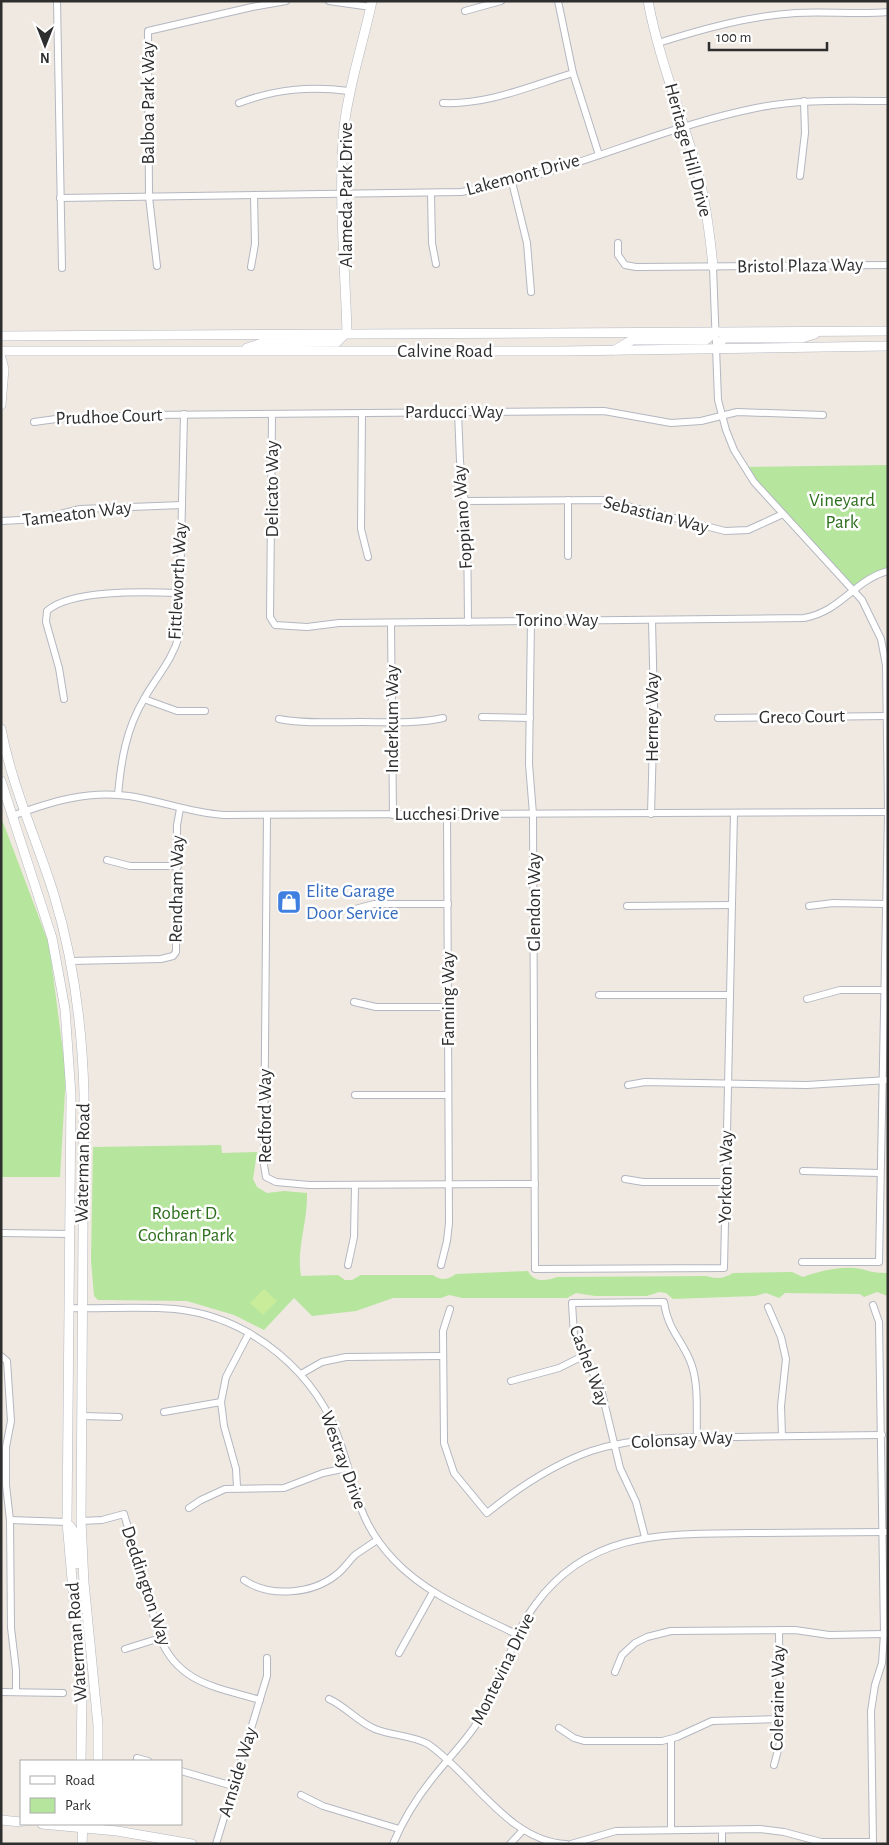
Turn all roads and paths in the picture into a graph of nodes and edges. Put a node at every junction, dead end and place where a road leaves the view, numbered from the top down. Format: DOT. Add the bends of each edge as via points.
graph roads {
  1 [pos="57,1"];
  2 [pos="286,1"];
  3 [pos="329,1"];
  4 [pos="501,1"];
  5 [pos="558,1"];
  6 [pos="648,1"];
  7 [pos="371,4"];
  8 [pos="465,11"];
  9 [pos="888,12"];
  10 [pos="658,44"];
  11 [pos="573,73"];
  12 [pos="349,91"];
  13 [pos="804,101"];
  14 [pos="888,101"];
  15 [pos="239,103"];
  16 [pos="443,103"];
  17 [pos="684,128"];
  18 [pos="599,155"];
  19 [pos="800,176"];
  20 [pos="512,182"];
  21 [pos="431,194"];
  22 [pos="254,195"];
  23 [pos="343,195"];
  24 [pos="149,197"];
  25 [pos="60,198"];
  26 [pos="618,243"];
  27 [pos="436,264"];
  28 [pos="888,265"];
  29 [pos="157,266"];
  30 [pos="251,267"];
  31 [pos="713,267"];
  32 [pos="62,268"];
  33 [pos="531,292"];
  34 [pos="716,331"];
  35 [pos="822,331"];
  36 [pos="888,331"];
  37 [pos="347,332"];
  38 [pos="1,336"];
  39 [pos="888,346"];
  40 [pos="715,349"];
  41 [pos="615,350"];
  42 [pos="1,351"];
  43 [pos="238,351"];
  44 [pos="1,358"];
  45 [pos="1,405"];
  46 [pos="458,412"];
  47 [pos="362,413"];
  48 [pos="184,414"];
  49 [pos="272,414"];
  50 [pos="721,415"];
  51 [pos="823,415"];
  52 [pos="34,422"];
  53 [pos="568,500"];
  54 [pos="465,501"];
  55 [pos="182,505"];
  56 [pos="783,514"];
  57 [pos="1,521"];
  58 [pos="568,556"];
  59 [pos="368,557"];
  60 [pos="272,564"];
  61 [pos="888,571"];
  62 [pos="854,591"];
  63 [pos="180,593"];
  64 [pos="531,620"];
  65 [pos="652,620"];
  66 [pos="468,622"];
  67 [pos="391,624"];
  68 [pos="64,699"];
  69 [pos="144,699"];
  70 [pos="205,711"];
  71 [pos="887,716"];
  72 [pos="482,717"];
  73 [pos="443,718"];
  74 [pos="530,718"];
  75 [pos="718,718"];
  76 [pos="279,719"];
  77 [pos="392,722"];
  78 [pos="1,729"];
  79 [pos="1,781"];
  80 [pos="118,795"];
  81 [pos="180,809"];
  82 [pos="25,811"];
  83 [pos="888,811"];
  84 [pos="734,813"];
  85 [pos="448,814"];
  86 [pos="534,814"];
  87 [pos="651,814"];
  88 [pos="267,815"];
  89 [pos="393,815"];
  90 [pos="12,816"];
  91 [pos="107,860"];
  92 [pos="178,866"];
  93 [pos="448,904"];
  94 [pos="886,904"];
  95 [pos="732,905"];
  96 [pos="627,906"];
  97 [pos="809,906"];
  98 [pos="355,909"];
  99 [pos="71,961"];
  100 [pos="884,990"];
  101 [pos="599,995"];
  102 [pos="730,995"];
  103 [pos="807,999"];
  104 [pos="354,1002"];
  105 [pos="448,1006"];
  106 [pos="885,1080"];
  107 [pos="728,1083"];
  108 [pos="628,1085"];
  109 [pos="355,1095"];
  110 [pos="448,1095"];
  111 [pos="803,1171"];
  112 [pos="880,1173"];
  113 [pos="625,1179"];
  114 [pos="726,1182"];
  115 [pos="449,1184"];
  116 [pos="535,1184"];
  117 [pos="355,1185"];
  118 [pos="2,1233"];
  119 [pos="69,1234"];
  120 [pos="802,1262"];
  121 [pos="348,1265"];
  122 [pos="441,1265"];
  123 [pos="873,1306"];
  124 [pos="69,1308"];
  125 [pos="82,1308"];
  126 [pos="768,1308"];
  127 [pos="450,1309"];
  128 [pos="249,1333"];
  129 [pos="1,1356"];
  130 [pos="443,1356"];
  131 [pos="583,1356"];
  132 [pos="301,1374"];
  133 [pos="511,1381"];
  134 [pos="221,1402"];
  135 [pos="164,1412"];
  136 [pos="83,1416"];
  137 [pos="119,1417"];
  138 [pos="882,1435"];
  139 [pos="782,1436"];
  140 [pos="697,1437"];
  141 [pos="615,1444"];
  142 [pos="4,1447"];
  143 [pos="347,1468"];
  144 [pos="237,1487"];
  145 [pos="190,1508"];
  146 [pos="10,1520"];
  147 [pos="67,1522"];
  148 [pos="81,1522"];
  149 [pos="885,1532"];
  150 [pos="645,1537"];
  151 [pos="377,1540"];
  152 [pos="244,1580"];
  153 [pos="433,1592"];
  154 [pos="88,1609"];
  155 [pos="779,1630"];
  156 [pos="516,1634"];
  157 [pos="884,1634"];
  158 [pos="160,1638"];
  159 [pos="125,1649"];
  160 [pos="399,1653"];
  161 [pos="267,1658"];
  162 [pos="615,1672"];
  163 [pos="1,1692"];
  164 [pos="16,1692"];
  165 [pos="63,1693"];
  166 [pos="328,1699"];
  167 [pos="260,1700"];
  168 [pos="780,1719"];
  169 [pos="560,1728"];
  170 [pos="670,1739"];
  171 [pos="137,1758"];
  172 [pos="81,1760"];
  173 [pos="98,1760"];
  174 [pos="144,1760"];
  175 [pos="448,1760"];
  176 [pos="774,1765"];
  177 [pos="182,1771"];
  178 [pos="233,1786"];
  179 [pos="301,1795"];
  180 [pos="1,1820"];
  181 [pos="20,1822"];
  182 [pos="84,1825"];
  183 [pos="399,1829"];
  184 [pos="523,1830"];
  185 [pos="671,1830"];
  186 [pos="722,1830"];
  187 [pos="593,1841"];
  188 [pos="82,1844"];
  189 [pos="192,1844"];
  190 [pos="216,1844"];
  191 [pos="393,1844"];
  192 [pos="510,1844"];
  193 [pos="566,1844"];
  194 [pos="571,1844"];
  195 [pos="722,1844"];
  1 -- 25 [label="street"];
  2 -- 24 [label="street, Balboa Park Way" via="148,31"];
  3 -- 7 [label="street"];
  4 -- 8 [label="street"];
  5 -- 11 [label="street"];
  6 -- 10 [label="street, Heritage Hill Drive"];
  7 -- 12 [label="street, Alameda Park Drive"];
  9 -- 10 [label="street" via="764,16"];
  10 -- 17 [label="street, Heritage Hill Drive"];
  11 -- 16 [label="street" via="490,99"];
  11 -- 18 [label="street"];
  12 -- 15 [label="street" via="293,89 271,92"];
  12 -- 23 [label="street, Alameda Park Drive" via="344,128"];
  13 -- 14 [label="street, Lakemont Drive"];
  13 -- 17 [label="street, Lakemont Drive" via="755,108"];
  13 -- 19 [label="street" via="805,133"];
  17 -- 18 [label="street, Lakemont Drive"];
  17 -- 31 [label="street, Heritage Hill Drive" via="706,208"];
  18 -- 20 [label="street, Lakemont Drive"];
  20 -- 21 [label="street, Lakemont Drive"];
  20 -- 33 [label="street" via="527,243"];
  21 -- 23 [label="street, Lakemont Drive"];
  21 -- 27 [label="street"];
  22 -- 23 [label="street, Lakemont Drive"];
  22 -- 24 [label="street, Lakemont Drive"];
  22 -- 30 [label="street" via="255,244"];
  23 -- 37 [label="street, Alameda Park Drive"];
  24 -- 25 [label="street, Lakemont Drive"];
  24 -- 29 [label="street"];
  25 -- 32 [label="street"];
  26 -- 31 [label="street, Bristol Plaza Way" via="618,255 625,265"];
  28 -- 31 [label="street, Bristol Plaza Way"];
  31 -- 34 [label="street, Heritage Hill Drive"];
  34 -- 35 [label="street, Calvine Road"];
  34 -- 37 [label="street, Calvine Road"];
  34 -- 40 [label="street, Heritage Hill Drive"];
  34 -- 41 [label="street" via="706,340 632,340"];
  35 -- 36 [label="street, Calvine Road"];
  35 -- 40 [label="street" via="802,338 724,338"];
  37 -- 38 [label="street, Calvine Road"];
  37 -- 43 [label="street" via="338,342 262,344"];
  39 -- 40 [label="street, Calvine Road"];
  40 -- 41 [label="street, Calvine Road"];
  40 -- 50 [label="street, Heritage Hill Drive"];
  41 -- 43 [label="street, Calvine Road"];
  42 -- 43 [label="street, Calvine Road"];
  44 -- 45 [label="street" via="4,369"];
  46 -- 47 [label="street, Parducci Way"];
  46 -- 50 [label="street, Parducci Way" via="615,411 670,423 701,421"];
  46 -- 54 [label="street, Foppiano Way"];
  47 -- 49 [label="street, Parducci Way"];
  47 -- 59 [label="street" via="361,528"];
  48 -- 49 [label="street, Parducci Way"];
  48 -- 52 [label="street, Prudhoe Court"];
  48 -- 55 [label="street, Fittleworth Way"];
  49 -- 60 [label="street, Delicato Way"];
  50 -- 51 [label="street, Parducci Way" via="738,412"];
  50 -- 56 [label="street, Heritage Hill Drive" via="731,444 744,467"];
  53 -- 54 [label="street, Sebastian Way"];
  53 -- 56 [label="street, Sebastian Way" via="616,502 725,531 748,530"];
  53 -- 58 [label="street"];
  54 -- 66 [label="street, Foppiano Way"];
  55 -- 57 [label="street, Tameaton Way" via="80,509 25,521"];
  55 -- 63 [label="street, Fittleworth Way"];
  56 -- 62 [label="street, Heritage Hill Drive"];
  60 -- 67 [label="street, Torino Way" via="270,616 275,625"];
  61 -- 62 [label="street, Torino Way" via="871,578"];
  62 -- 65 [label="street, Torino Way" via="834,608 804,618"];
  62 -- 71 [label="street, Heritage Hill Drive" via="870,613 881,639 886,665"];
  63 -- 68 [label="street" via="89,596 53,605 47,611 46,622"];
  63 -- 69 [label="street, Fittleworth Way" via="176,646"];
  64 -- 65 [label="street, Torino Way"];
  64 -- 66 [label="street, Torino Way"];
  64 -- 74 [label="street, Glendon Way"];
  65 -- 87 [label="street, Herney Way"];
  66 -- 67 [label="street, Torino Way"];
  67 -- 77 [label="street, Inderkum Way"];
  69 -- 70 [label="street" via="177,711"];
  69 -- 80 [label="street, Fittleworth Way" via="124,749"];
  71 -- 75 [label="street, Greco Court"];
  71 -- 83 [label="street, Heritage Hill Drive"];
  72 -- 74 [label="street"];
  73 -- 77 [label="street"];
  74 -- 86 [label="street, Glendon Way" via="529,764"];
  76 -- 77 [label="street" via="296,722"];
  77 -- 89 [label="street, Inderkum Way"];
  78 -- 82 [label="street, Waterman Road"];
  79 -- 90 [label="street, Waterman Road"];
  80 -- 81 [label="street, Lucchesi Drive"];
  80 -- 82 [label="street, Lucchesi Drive" via="64,799"];
  81 -- 88 [label="street, Lucchesi Drive" via="224,815"];
  81 -- 92 [label="street, Rendham Way"];
  82 -- 90 [label="street, Lucchesi Drive"];
  82 -- 99 [label="street, Waterman Road" via="53,893"];
  83 -- 84 [label="street, Lucchesi Drive"];
  83 -- 94 [label="street, Heritage Hill Drive"];
  84 -- 87 [label="street, Lucchesi Drive"];
  84 -- 95 [label="street, Yorkton Way"];
  85 -- 86 [label="street, Lucchesi Drive"];
  85 -- 89 [label="street, Lucchesi Drive"];
  85 -- 93 [label="street, Fanning Way"];
  86 -- 87 [label="street, Lucchesi Drive"];
  86 -- 116 [label="street, Glendon Way"];
  88 -- 89 [label="street, Lucchesi Drive"];
  88 -- 117 [label="street, Redford Way" via="266,1177 276,1182"];
  90 -- 119 [label="street, Waterman Road" via="52,938 65,1009 71,1095"];
  91 -- 92 [label="street" via="130,866"];
  92 -- 99 [label="street, Rendham Way" via="178,946 173,956 161,960"];
  93 -- 98 [label="street" via="374,904"];
  93 -- 105 [label="street, Fanning Way"];
  94 -- 97 [label="street"];
  94 -- 100 [label="street, Heritage Hill Drive"];
  95 -- 96 [label="street"];
  95 -- 102 [label="street, Yorkton Way"];
  99 -- 125 [label="street, Waterman Road" via="81,1022 84,1068"];
  100 -- 103 [label="street" via="840,990"];
  100 -- 106 [label="street, Heritage Hill Drive"];
  101 -- 102 [label="street"];
  102 -- 107 [label="street, Yorkton Way"];
  104 -- 105 [label="street" via="376,1007"];
  105 -- 110 [label="street, Fanning Way"];
  106 -- 107 [label="street" via="819,1085"];
  106 -- 112 [label="street, Heritage Hill Drive"];
  107 -- 108 [label="street" via="645,1082"];
  107 -- 114 [label="street, Yorkton Way"];
  109 -- 110 [label="street"];
  110 -- 115 [label="street, Fanning Way"];
  111 -- 112 [label="street"];
  112 -- 120 [label="street, Heritage Hill Drive" via="879,1262"];
  113 -- 114 [label="street"];
  114 -- 116 [label="street, Yorkton Way" via="724,1268 535,1269"];
  115 -- 116 [label="street, Redford Way"];
  115 -- 117 [label="street, Redford Way"];
  115 -- 122 [label="street, Fanning Way" via="448,1241"];
  117 -- 121 [label="street" via="354,1237"];
  118 -- 119 [label="street"];
  119 -- 124 [label="street, Waterman Road"];
  123 -- 138 [label="street" via="879,1322"];
  124 -- 125 [label="street, Westray Drive"];
  124 -- 147 [label="street, Waterman Road"];
  125 -- 128 [label="street, Westray Drive" via="176,1309 217,1318"];
  125 -- 136 [label="street, Waterman Road"];
  126 -- 139 [label="street" via="781,1337 786,1359 781,1406"];
  127 -- 130 [label="street" via="444,1331"];
  128 -- 132 [label="street, Westray Drive"];
  128 -- 134 [label="street" via="226,1377"];
  129 -- 142 [label="street" via="7,1361 9,1372 11,1421"];
  130 -- 132 [label="street" via="346,1357 322,1362"];
  130 -- 141 [label="street, Colonsay Way" via="446,1453 460,1482 488,1513 511,1493 548,1470"];
  131 -- 133 [label="street" via="559,1368"];
  131 -- 140 [label="street, Cashel Way" via="574,1336 572,1303 664,1302 668,1322 693,1371"];
  131 -- 141 [label="street, Cashel Way" via="601,1389"];
  132 -- 143 [label="street, Westray Drive" via="334,1425"];
  134 -- 135 [label="street"];
  134 -- 144 [label="street"];
  136 -- 137 [label="street"];
  136 -- 148 [label="street, Waterman Road"];
  138 -- 139 [label="street, Colonsay Way"];
  138 -- 149 [label="street"];
  139 -- 140 [label="street, Colonsay Way"];
  140 -- 141 [label="street, Colonsay Way"];
  141 -- 150 [label="street, Cashel Way" via="622,1475 640,1514"];
  142 -- 146 [label="street"];
  143 -- 144 [label="street" via="284,1488"];
  143 -- 151 [label="street, Westray Drive" via="357,1503"];
  144 -- 145 [label="street" via="213,1493"];
  146 -- 147 [label="street"];
  146 -- 164 [label="street" via="11,1628"];
  147 -- 154 [label="street, Waterman Road" via="75,1538 80,1598"];
  147 -- 172 [label="street, Waterman Road" via="82,1693"];
  148 -- 154 [label="street, Waterman Road"];
  148 -- 158 [label="street, Deddington Way" via="124,1514"];
  149 -- 150 [label="street, Montevina Drive"];
  149 -- 157 [label="street"];
  150 -- 156 [label="street, Montevina Drive" via="612,1546 563,1575 536,1602"];
  151 -- 152 [label="street" via="356,1554 336,1575 305,1589 265,1589"];
  151 -- 153 [label="street, Westray Drive" via="404,1570"];
  153 -- 156 [label="street, Westray Drive"];
  153 -- 160 [label="street"];
  154 -- 173 [label="street, Waterman Road"];
  155 -- 157 [label="street"];
  155 -- 162 [label="street" via="658,1633 628,1648"];
  155 -- 168 [label="street, Coleraine Way"];
  156 -- 175 [label="street, Montevina Drive" via="486,1710"];
  157 -- 186 [label="street" via="882,1663 871,1710 873,1842 821,1842 772,1830"];
  158 -- 159 [label="street"];
  158 -- 167 [label="street, Deddington Way" via="176,1665 194,1679"];
  161 -- 167 [label="street, Arnside Way" via="267,1676"];
  163 -- 164 [label="street"];
  164 -- 165 [label="street"];
  166 -- 175 [label="street" via="377,1730 428,1744"];
  167 -- 178 [label="street, Arnside Way"];
  168 -- 170 [label="street" via="712,1721"];
  168 -- 176 [label="street, Coleraine Way" via="780,1743"];
  169 -- 170 [label="street" via="574,1738 584,1740"];
  170 -- 185 [label="street"];
  171 -- 174 [label="street"];
  175 -- 183 [label="street, Montevina Drive" via="420,1795"];
  175 -- 184 [label="street"];
  177 -- 178 [label="street"];
  178 -- 190 [label="street, Arnside Way"];
  179 -- 183 [label="street" via="323,1806"];
  180 -- 181 [label="street"];
  182 -- 188 [label="street"];
  182 -- 189 [label="street"];
  183 -- 191 [label="street, Montevina Drive"];
  184 -- 192 [label="street"];
  184 -- 193 [label="street" via="542,1840"];
  185 -- 186 [label="street"];
  185 -- 187 [label="street" via="616,1831"];
  186 -- 195 [label="street"];
  187 -- 194 [label="street"];
}
